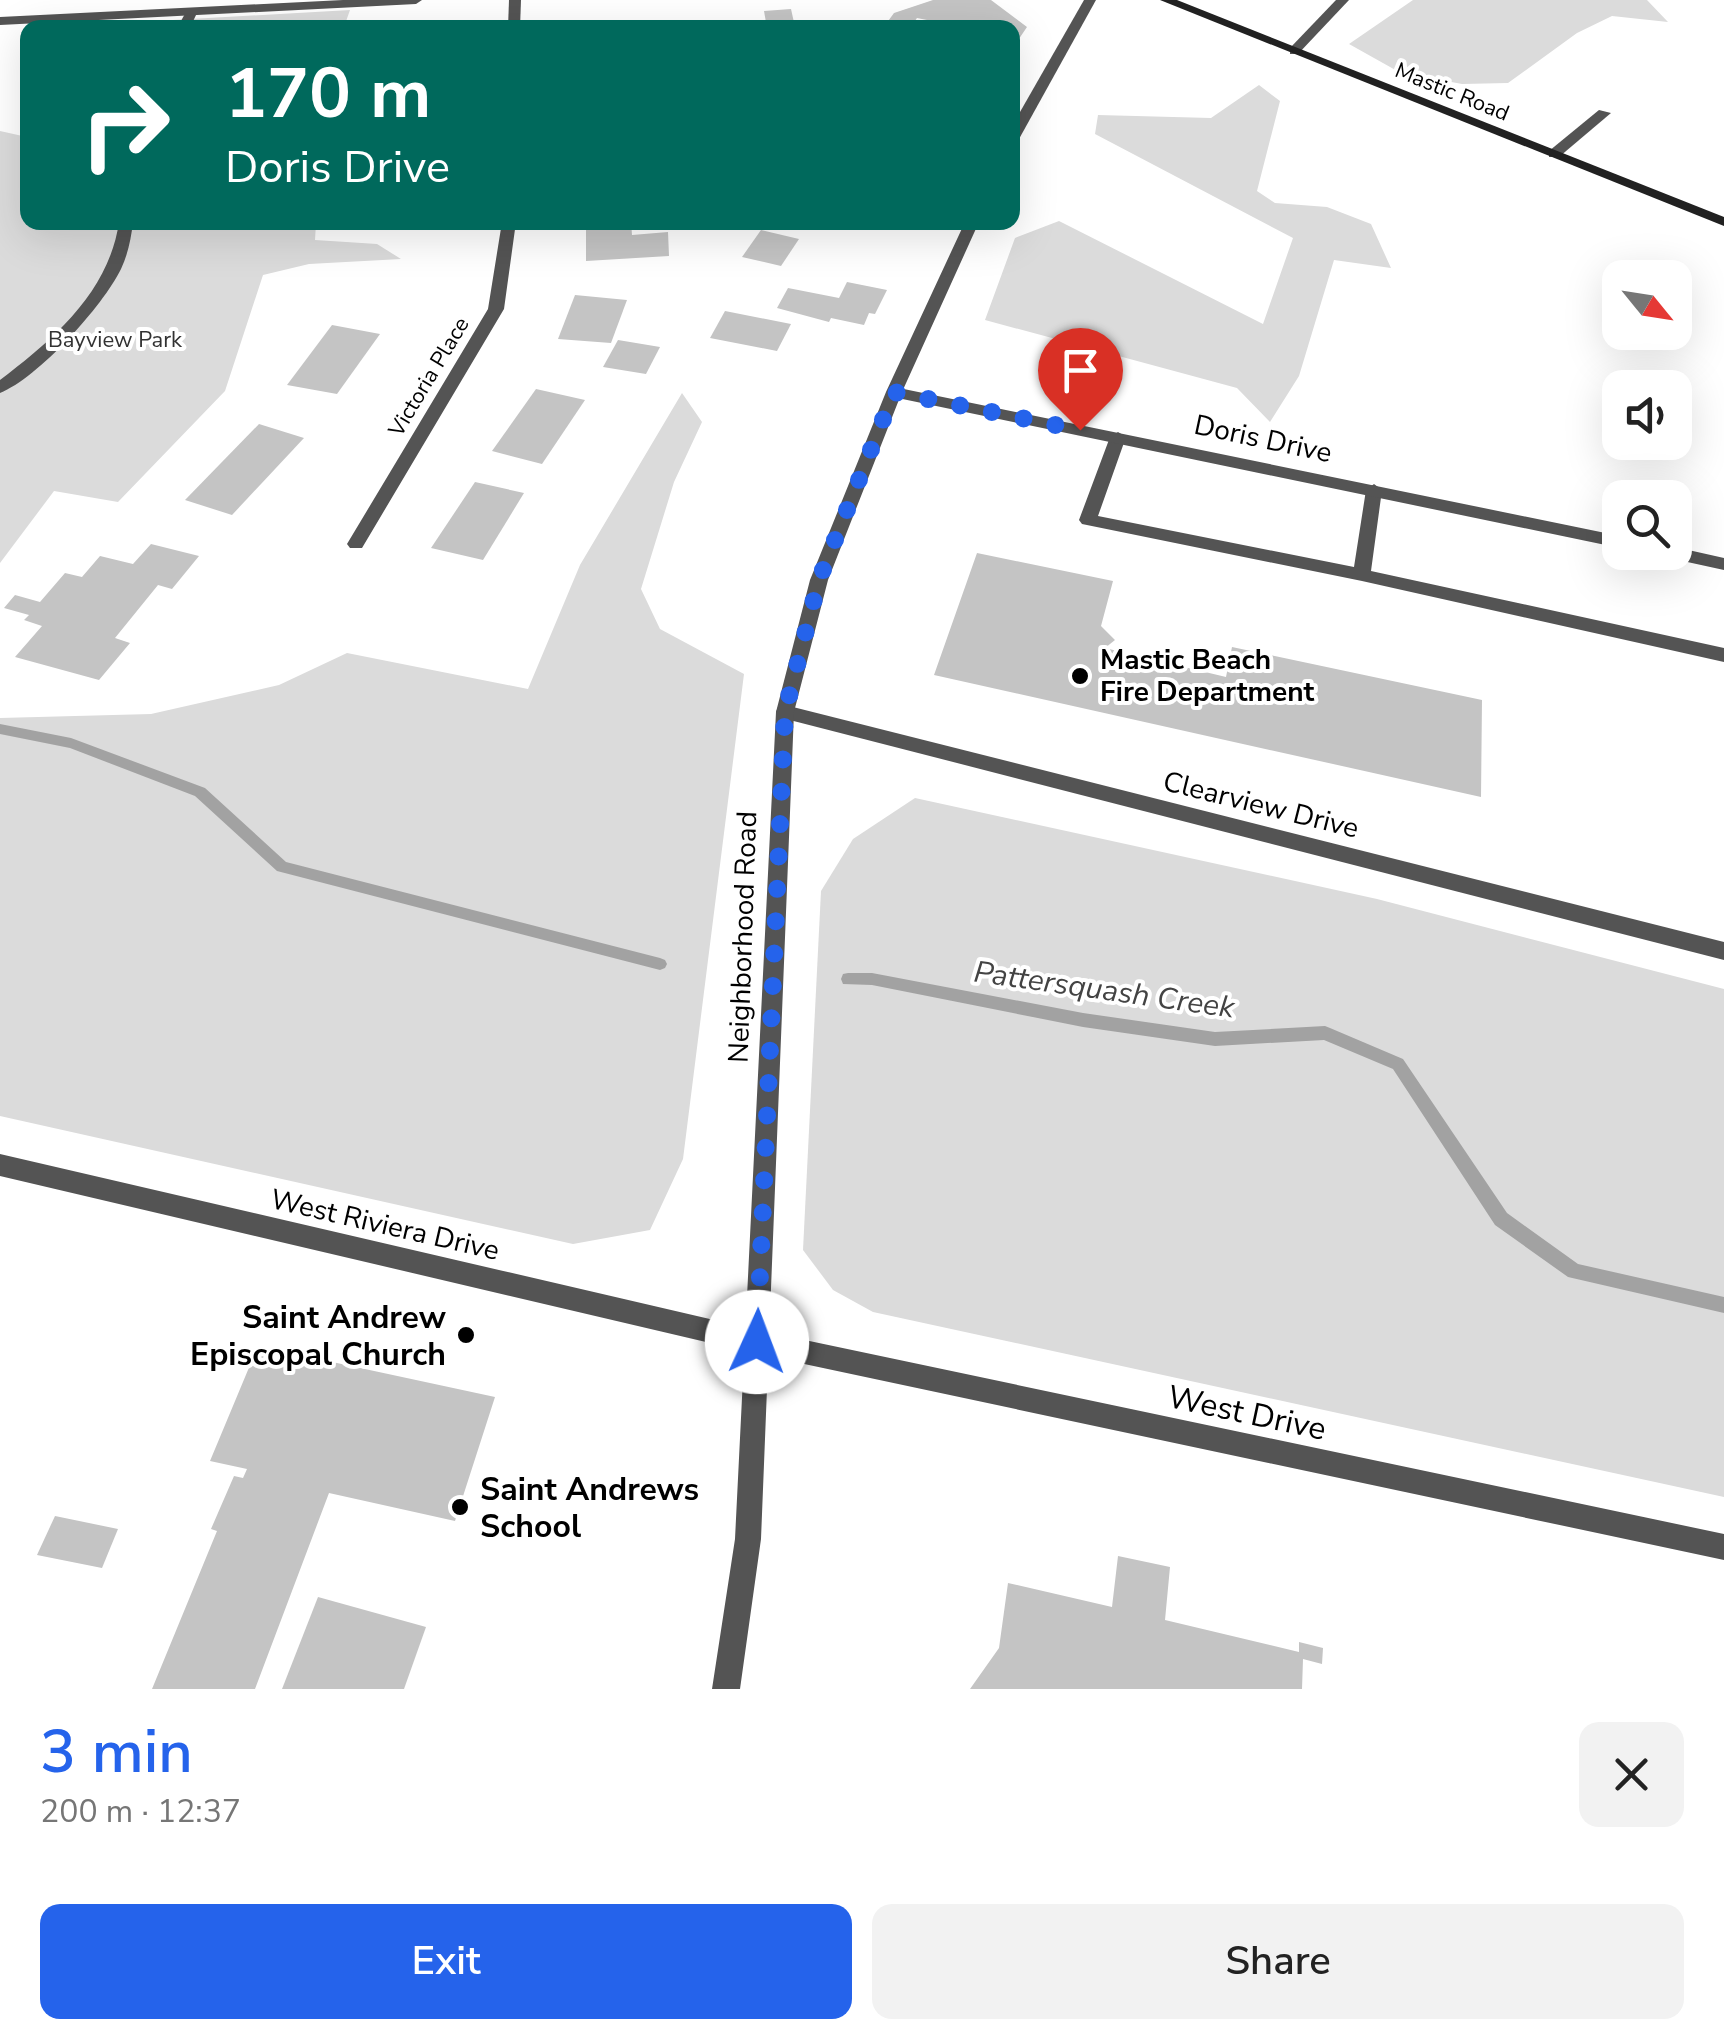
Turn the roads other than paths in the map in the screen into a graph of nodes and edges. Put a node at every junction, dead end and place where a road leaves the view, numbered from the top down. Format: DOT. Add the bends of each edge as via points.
graph roads {
  1 [pos="416,0"];
  2 [pos="1090,0"];
  3 [pos="1166,0"];
  4 [pos="1343,0"];
  5 [pos="198,20"];
  6 [pos="1294,51"];
  7 [pos="1604,113"];
  8 [pos="1020,124"];
  9 [pos="1554,154"];
  10 [pos="1724,222"];
  11 [pos="126,230"];
  12 [pos="508,230"];
  13 [pos="968,230"];
  14 [pos="0,388"];
  15 [pos="894,392"];
  16 [pos="1118,437"];
  17 [pos="1374,490"];
  18 [pos="1602,538"];
  19 [pos="356,544"];
  20 [pos="1692,557"];
  21 [pos="1724,564"];
  22 [pos="1362,575"];
  23 [pos="1724,655"];
  24 [pos="785,712"];
  25 [pos="1724,952"];
  26 [pos="0,1165"];
  27 [pos="757,1342"];
  28 [pos="1724,1547"];
  29 [pos="726,1689"];
  1 -- 5 [label="street"];
  2 -- 8 [label="street"];
  3 -- 6 [label="main road, Mastic Road"];
  4 -- 6 [label="street"];
  6 -- 9 [label="main road, Mastic Road"];
  7 -- 9 [label="street"];
  9 -- 10 [label="main road, Mastic Road"];
  11 -- 14 [label="street" via="105,284 68,330"];
  12 -- 19 [label="street, Victoria Place" via="496,309"];
  13 -- 15 [label="street, Neighborhood Road"];
  15 -- 16 [label="street, Doris Drive"];
  15 -- 24 [label="street, Neighborhood Road" via="819,580"];
  16 -- 17 [label="street, Doris Drive"];
  16 -- 22 [label="street" via="1088,520"];
  17 -- 18 [label="street, Doris Drive"];
  17 -- 22 [label="street"];
  20 -- 21 [label="street"];
  22 -- 23 [label="street"];
  24 -- 25 [label="street, Clearview Drive"];
  24 -- 27 [label="street, Neighborhood Road"];
  26 -- 27 [label="street, West Riviera Drive"];
  27 -- 28 [label="street, West Drive"];
  27 -- 29 [label="street, Neighborhood Road" via="748,1539"];
}
